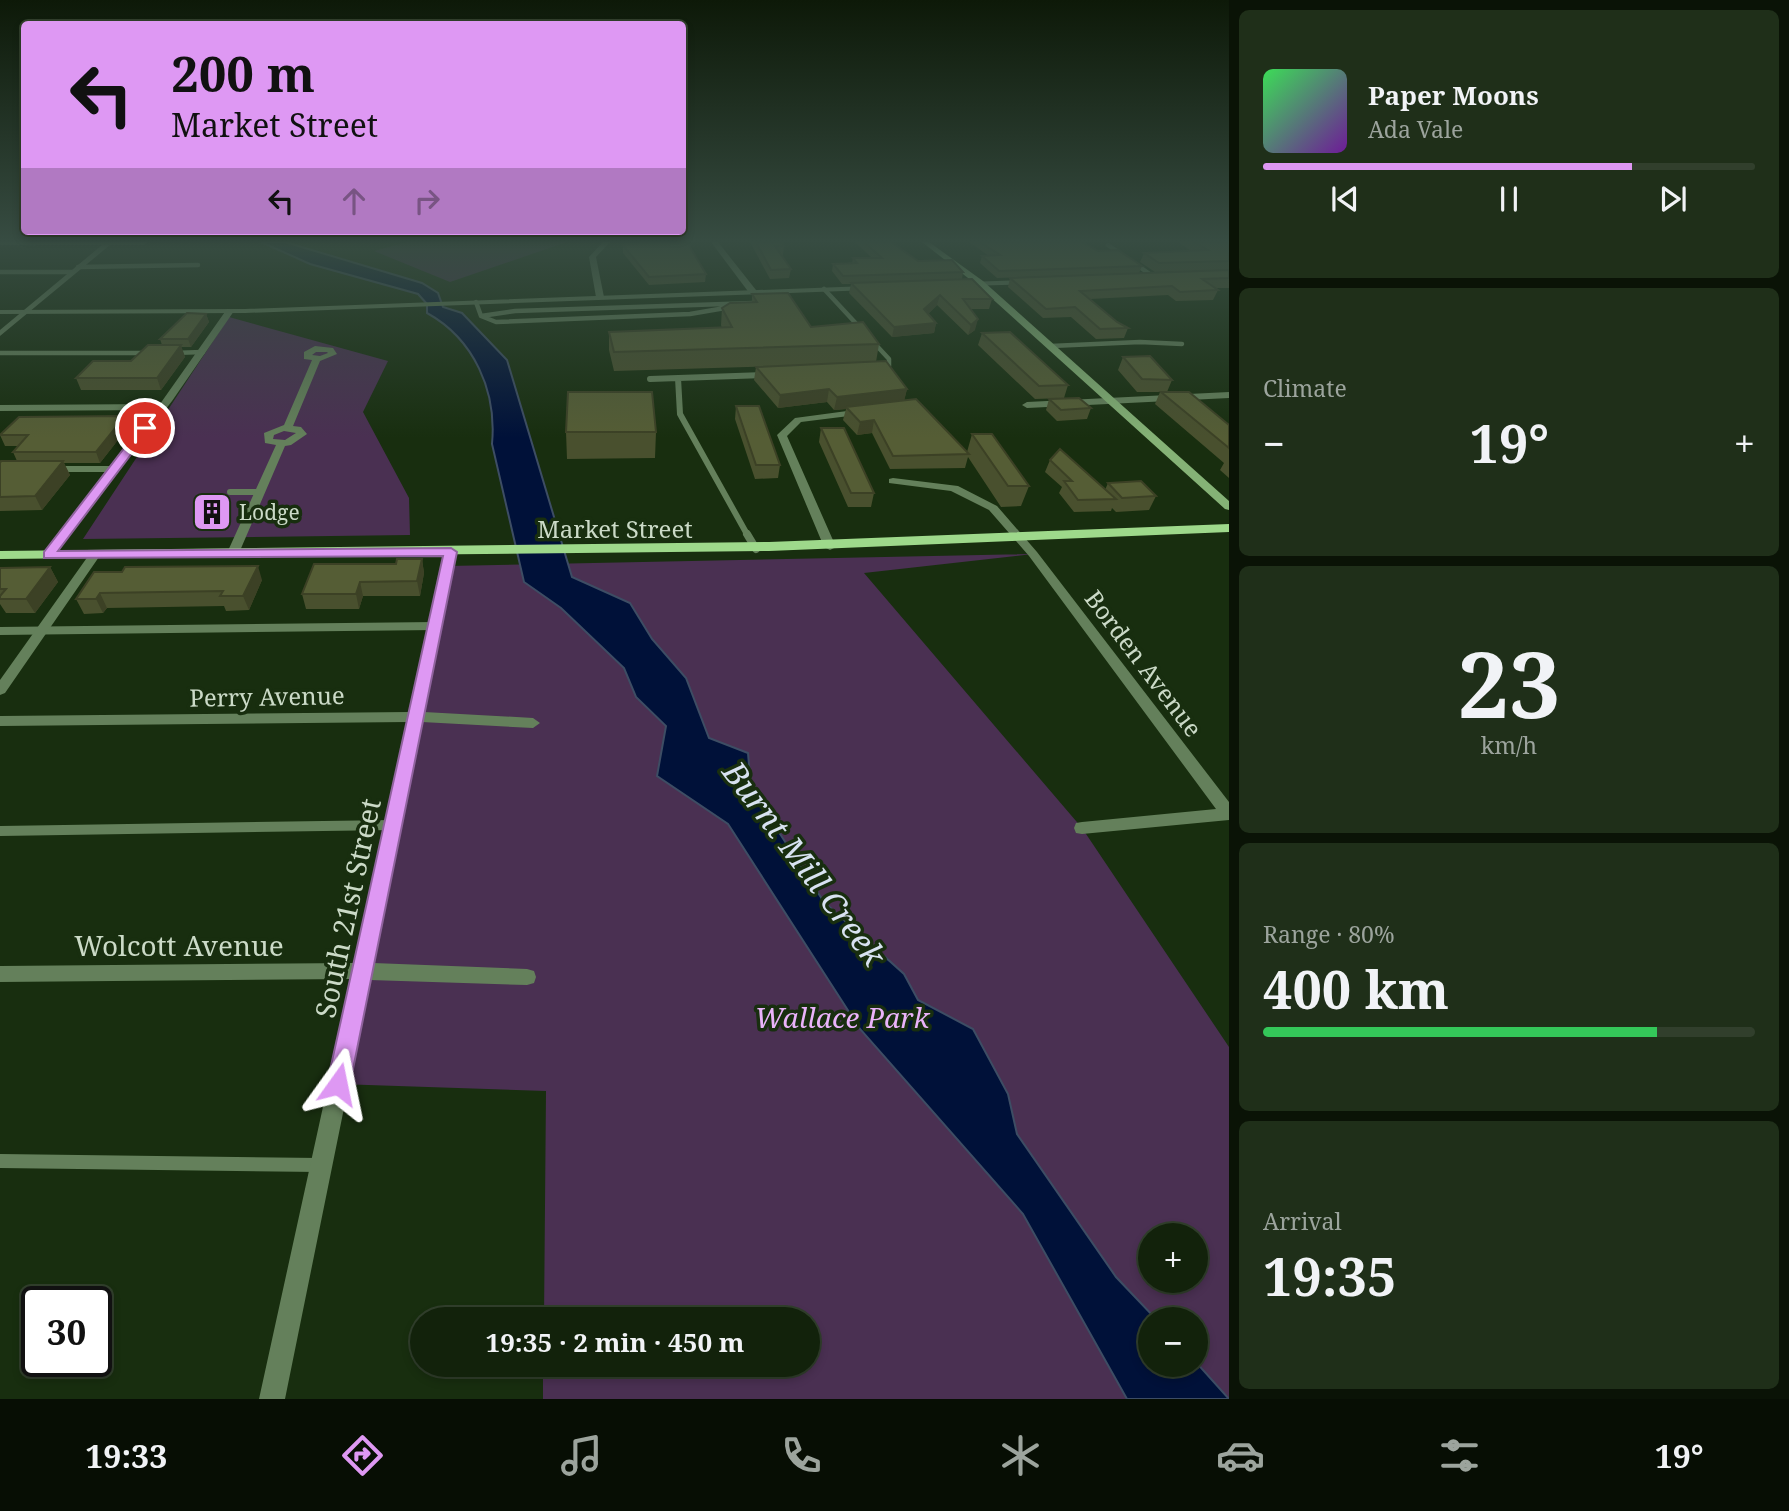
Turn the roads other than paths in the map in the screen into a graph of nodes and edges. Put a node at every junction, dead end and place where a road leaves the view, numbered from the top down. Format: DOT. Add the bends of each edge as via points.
graph roads {
  1 [pos="32,307"];
  2 [pos="340,307"];
  3 [pos="478,307"];
  4 [pos="608,307"];
  5 [pos="726,307"];
  6 [pos="841,307"];
  7 [pos="1007,307"];
  8 [pos="230,311"];
  9 [pos="0,312"];
  10 [pos="26,312"];
  11 [pos="481,316"];
  12 [pos="0,334"];
  13 [pos="1182,344"];
  14 [pos="1051,346"];
  15 [pos="202,352"];
  16 [pos="0,353"];
  17 [pos="316,360"];
  18 [pos="877,370"];
  19 [pos="771,374"];
  20 [pos="678,378"];
  21 [pos="650,379"];
  22 [pos="1229,395"];
  23 [pos="1110,400"];
  24 [pos="1027,405"];
  25 [pos="161,407"];
  26 [pos="0,408"];
  27 [pos="874,411"];
  28 [pos="288,427"];
  29 [pos="281,444"];
  30 [pos="50,469"];
  31 [pos="113,469"];
  32 [pos="893,481"];
  33 [pos="230,492"];
  34 [pos="260,492"];
  35 [pos="1229,507"];
  36 [pos="1229,528"];
  37 [pos="1023,540"];
  38 [pos="830,547"];
  39 [pos="756,549"];
  40 [pos="451,552"];
  41 [pos="233,553"];
  42 [pos="95,554"];
  43 [pos="0,555"];
  44 [pos="48,555"];
  45 [pos="436,626"];
  46 [pos="0,631"];
  47 [pos="41,631"];
  48 [pos="0,690"];
  49 [pos="416,717"];
  50 [pos="0,721"];
  51 [pos="533,723"];
  52 [pos="1229,814"];
  53 [pos="393,825"];
  54 [pos="1082,828"];
  55 [pos="0,831"];
  56 [pos="362,971"];
  57 [pos="0,974"];
  58 [pos="527,976"];
  59 [pos="0,1161"];
  60 [pos="321,1165"];
  61 [pos="272,1399"];
  1 -- 10 [label="street"];
  2 -- 8 [label="street"];
  3 -- 11 [label="lane"];
  4 -- 11 [label="lane" via="515,310"];
  5 -- 11 [label="lane" via="677,315 496,322"];
  6 -- 18 [label="lane" via="889,359 889,366"];
  7 -- 14 [label="main road"];
  8 -- 10 [label="street"];
  8 -- 15 [label="street"];
  9 -- 10 [label="street"];
  10 -- 12 [label="street"];
  13 -- 14 [label="lane"];
  14 -- 23 [label="main road"];
  15 -- 16 [label="lane"];
  15 -- 25 [label="street"];
  17 -- 28 [label="street"];
  19 -- 20 [label="lane"];
  20 -- 21 [label="lane"];
  20 -- 39 [label="lane" via="680,414"];
  22 -- 23 [label="street"];
  23 -- 24 [label="street"];
  23 -- 35 [label="main road"];
  25 -- 26 [label="street"];
  25 -- 31 [label="street"];
  27 -- 38 [label="street" via="799,420 782,435"];
  28 -- 29 [label="street" via="301,431 301,436"];
  28 -- 29 [label="street" via="267,436"];
  29 -- 34 [label="street"];
  30 -- 31 [label="lane"];
  31 -- 44 [label="street"];
  32 -- 37 [label="street, Borden Avenue" via="954,488 993,508"];
  33 -- 34 [label="lane"];
  34 -- 41 [label="street"];
  36 -- 37 [label="main road, Market Street"];
  37 -- 38 [label="main road, Market Street"];
  37 -- 52 [label="street, Borden Avenue"];
  38 -- 39 [label="main road, Market Street"];
  39 -- 40 [label="main road, Market Street"];
  40 -- 41 [label="main road, Market Street"];
  40 -- 45 [label="street, South 21st Street"];
  41 -- 42 [label="main road, Market Street"];
  42 -- 44 [label="main road, Market Street"];
  42 -- 47 [label="street"];
  43 -- 44 [label="main road, Market Street"];
  45 -- 47 [label="lane"];
  45 -- 49 [label="street, South 21st Street"];
  46 -- 47 [label="lane"];
  47 -- 48 [label="street"];
  49 -- 50 [label="street, Perry Avenue"];
  49 -- 51 [label="street, Perry Avenue"];
  49 -- 53 [label="street, South 21st Street"];
  52 -- 54 [label="street"];
  53 -- 55 [label="lane"];
  53 -- 56 [label="street, South 21st Street"];
  56 -- 57 [label="street, Wolcott Avenue"];
  56 -- 58 [label="street, Wolcott Avenue"];
  56 -- 60 [label="street, South 21st Street"];
  59 -- 60 [label="lane"];
  60 -- 61 [label="street, South 21st Street"];
}
